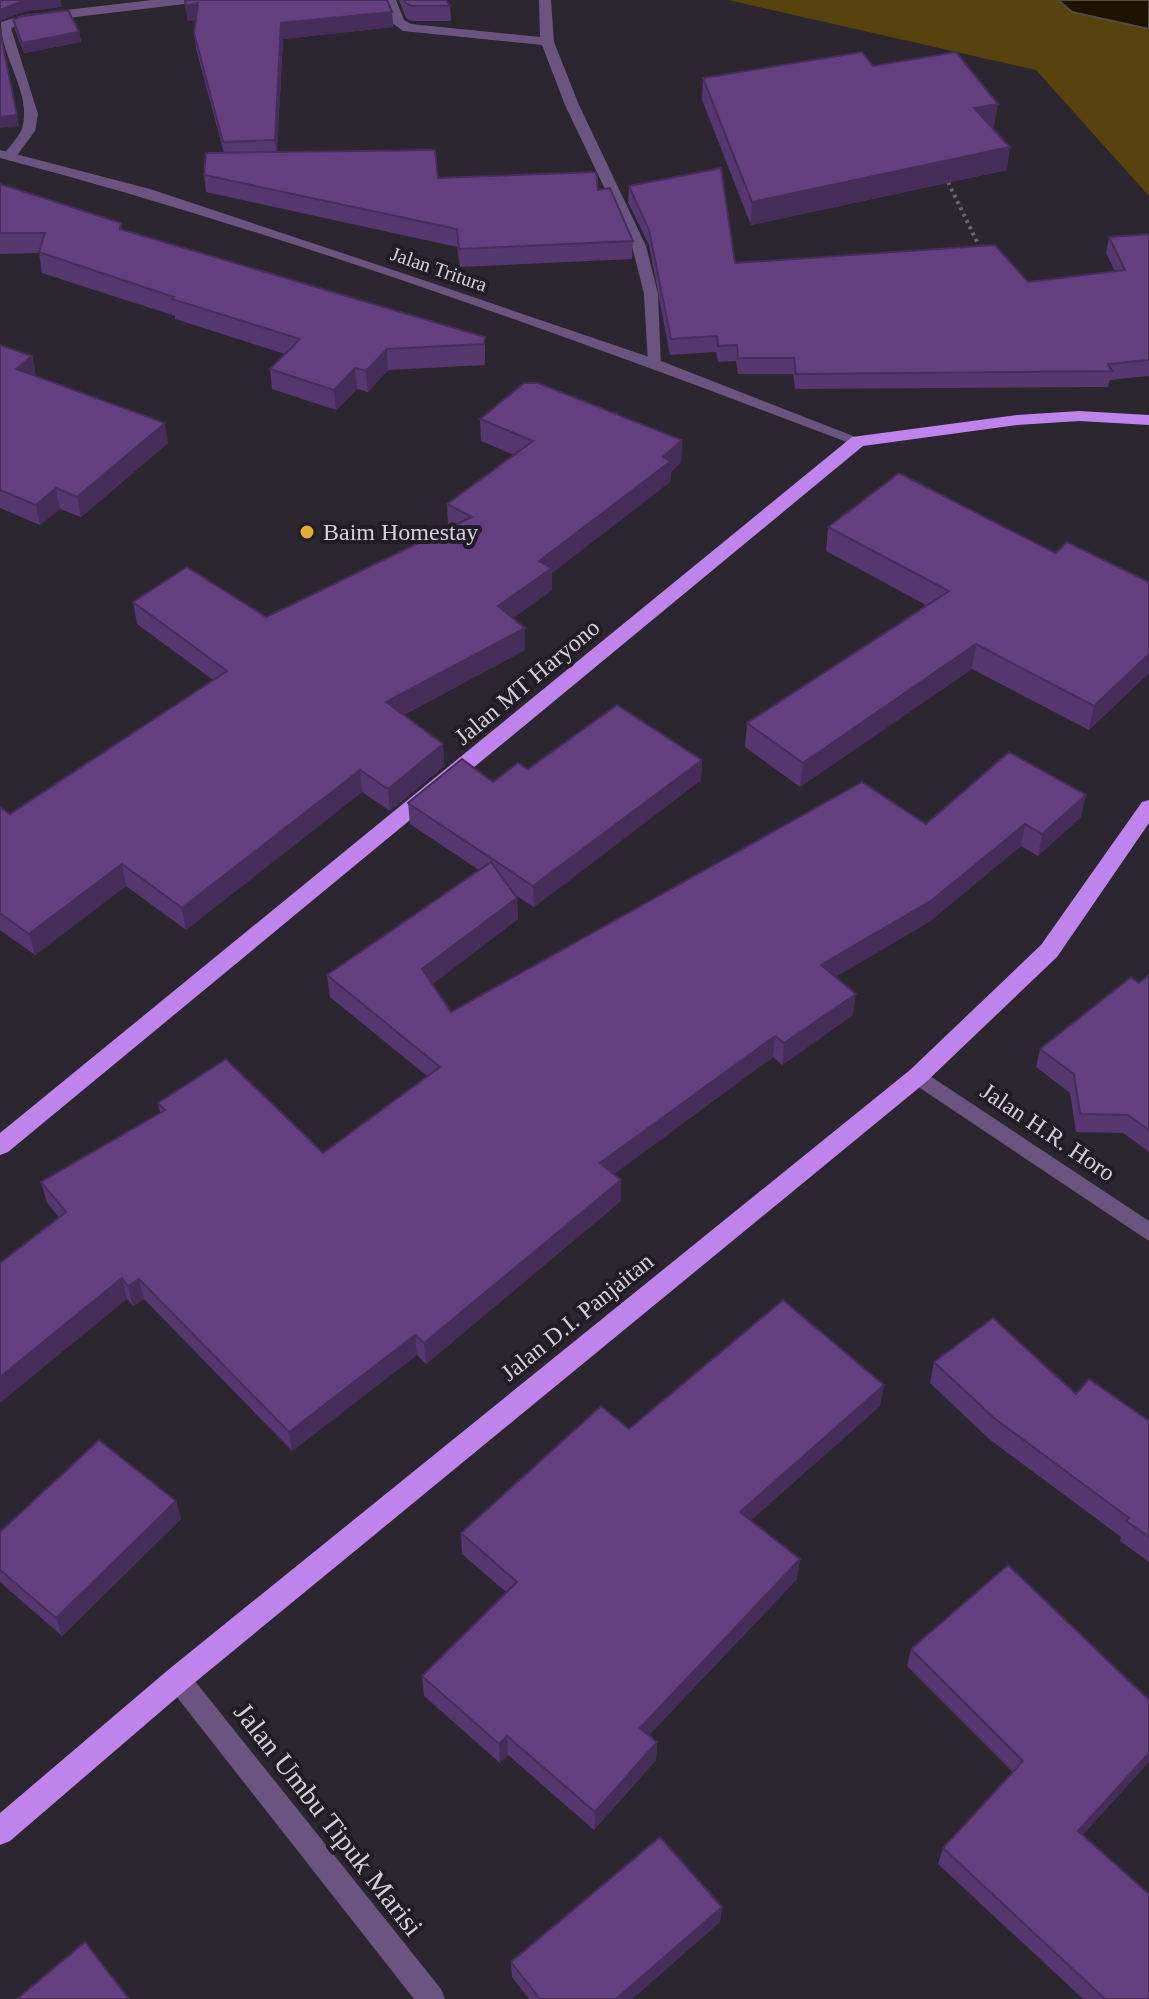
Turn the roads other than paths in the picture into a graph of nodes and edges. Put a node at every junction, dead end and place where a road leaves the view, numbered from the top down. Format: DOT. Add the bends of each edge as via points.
graph roads {
  1 [pos="185,0"];
  2 [pos="390,0"];
  3 [pos="545,0"];
  4 [pos="547,42"];
  5 [pos="5,155"];
  6 [pos="656,364"];
  7 [pos="1149,420"];
  8 [pos="858,441"];
  9 [pos="1149,807"];
  10 [pos="918,1076"];
  11 [pos="0,1146"];
  12 [pos="1149,1232"];
  13 [pos="178,1679"];
  14 [pos="0,1831"];
  15 [pos="431,1999"];
  1 -- 5 [label="street" via="6,25 31,114 28,131"];
  2 -- 4 [label="street" via="398,22 408,28"];
  3 -- 4 [label="street"];
  4 -- 6 [label="street" via="639,246 651,294"];
  5 -- 6 [label="street, Jalan Tritura" via="145,192"];
  6 -- 8 [label="street, Jalan Tritura"];
  7 -- 8 [label="highway" via="1017,420"];
  8 -- 11 [label="highway, Jalan MT Haryono"];
  9 -- 10 [label="highway, Jalan D.I. Panjaitan" via="1049,951"];
  10 -- 12 [label="street, Jalan H.R. Horo"];
  10 -- 13 [label="highway, Jalan D.I. Panjaitan"];
  13 -- 14 [label="highway, Jalan D.I. Panjaitan"];
  13 -- 15 [label="street, Jalan Umbu Tipuk Marisi"];
}
